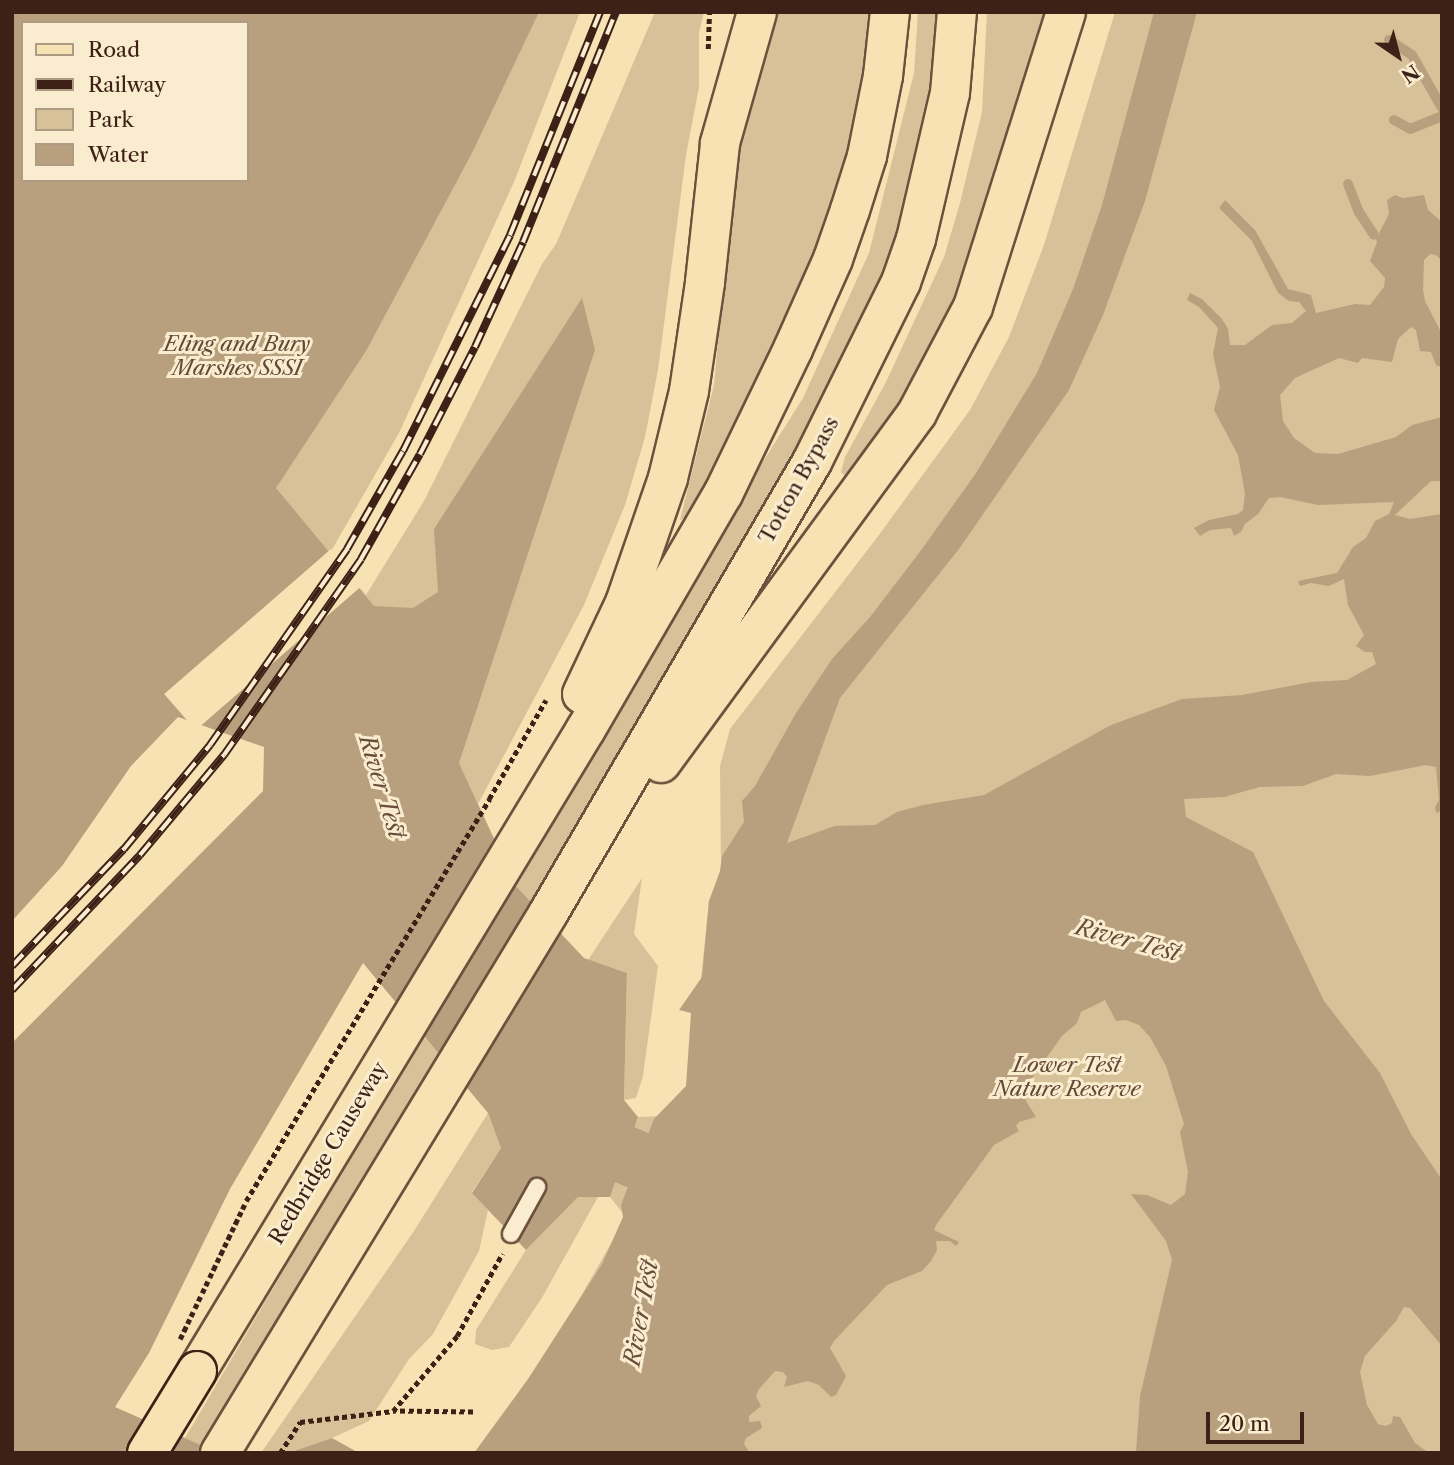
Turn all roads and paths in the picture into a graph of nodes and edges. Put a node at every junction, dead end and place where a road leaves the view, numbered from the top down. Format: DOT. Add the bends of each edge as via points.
graph roads {
  1 [pos="757,12"];
  2 [pos="890,12"];
  3 [pos="957,12"];
  4 [pos="1066,12"];
  5 [pos="547,698"];
  6 [pos="509,852"];
  7 [pos="549,912"];
  8 [pos="537,1187"];
  9 [pos="511,1234"];
  10 [pos="178,1343"];
  11 [pos="393,1412"];
  12 [pos="473,1412"];
  13 [pos="147,1453"];
  14 [pos="220,1453"];
  15 [pos="280,1453"];
  1 -- 6 [label="main road" via="720,143 689,391 667,478 625,603"];
  2 -- 6 [label="main road" via="867,156 833,259 793,349 716,505 644,633"];
  3 -- 7 [label="main road, Totton Bypass" via="947,106 916,239 901,282 812,462"];
  4 -- 7 [label="main road" via="973,307 917,413"];
  5 -- 10 [label="path, bridge" via="246,1201"];
  6 -- 13 [label="main road, Redbridge Causeway, bridge"];
  7 -- 14 [label="main road"];
  8 -- 9 [label="lane"];
  9 -- 11 [label="path" via="457,1336"];
  11 -- 12 [label="path"];
  11 -- 15 [label="path" via="300,1422"];
}
